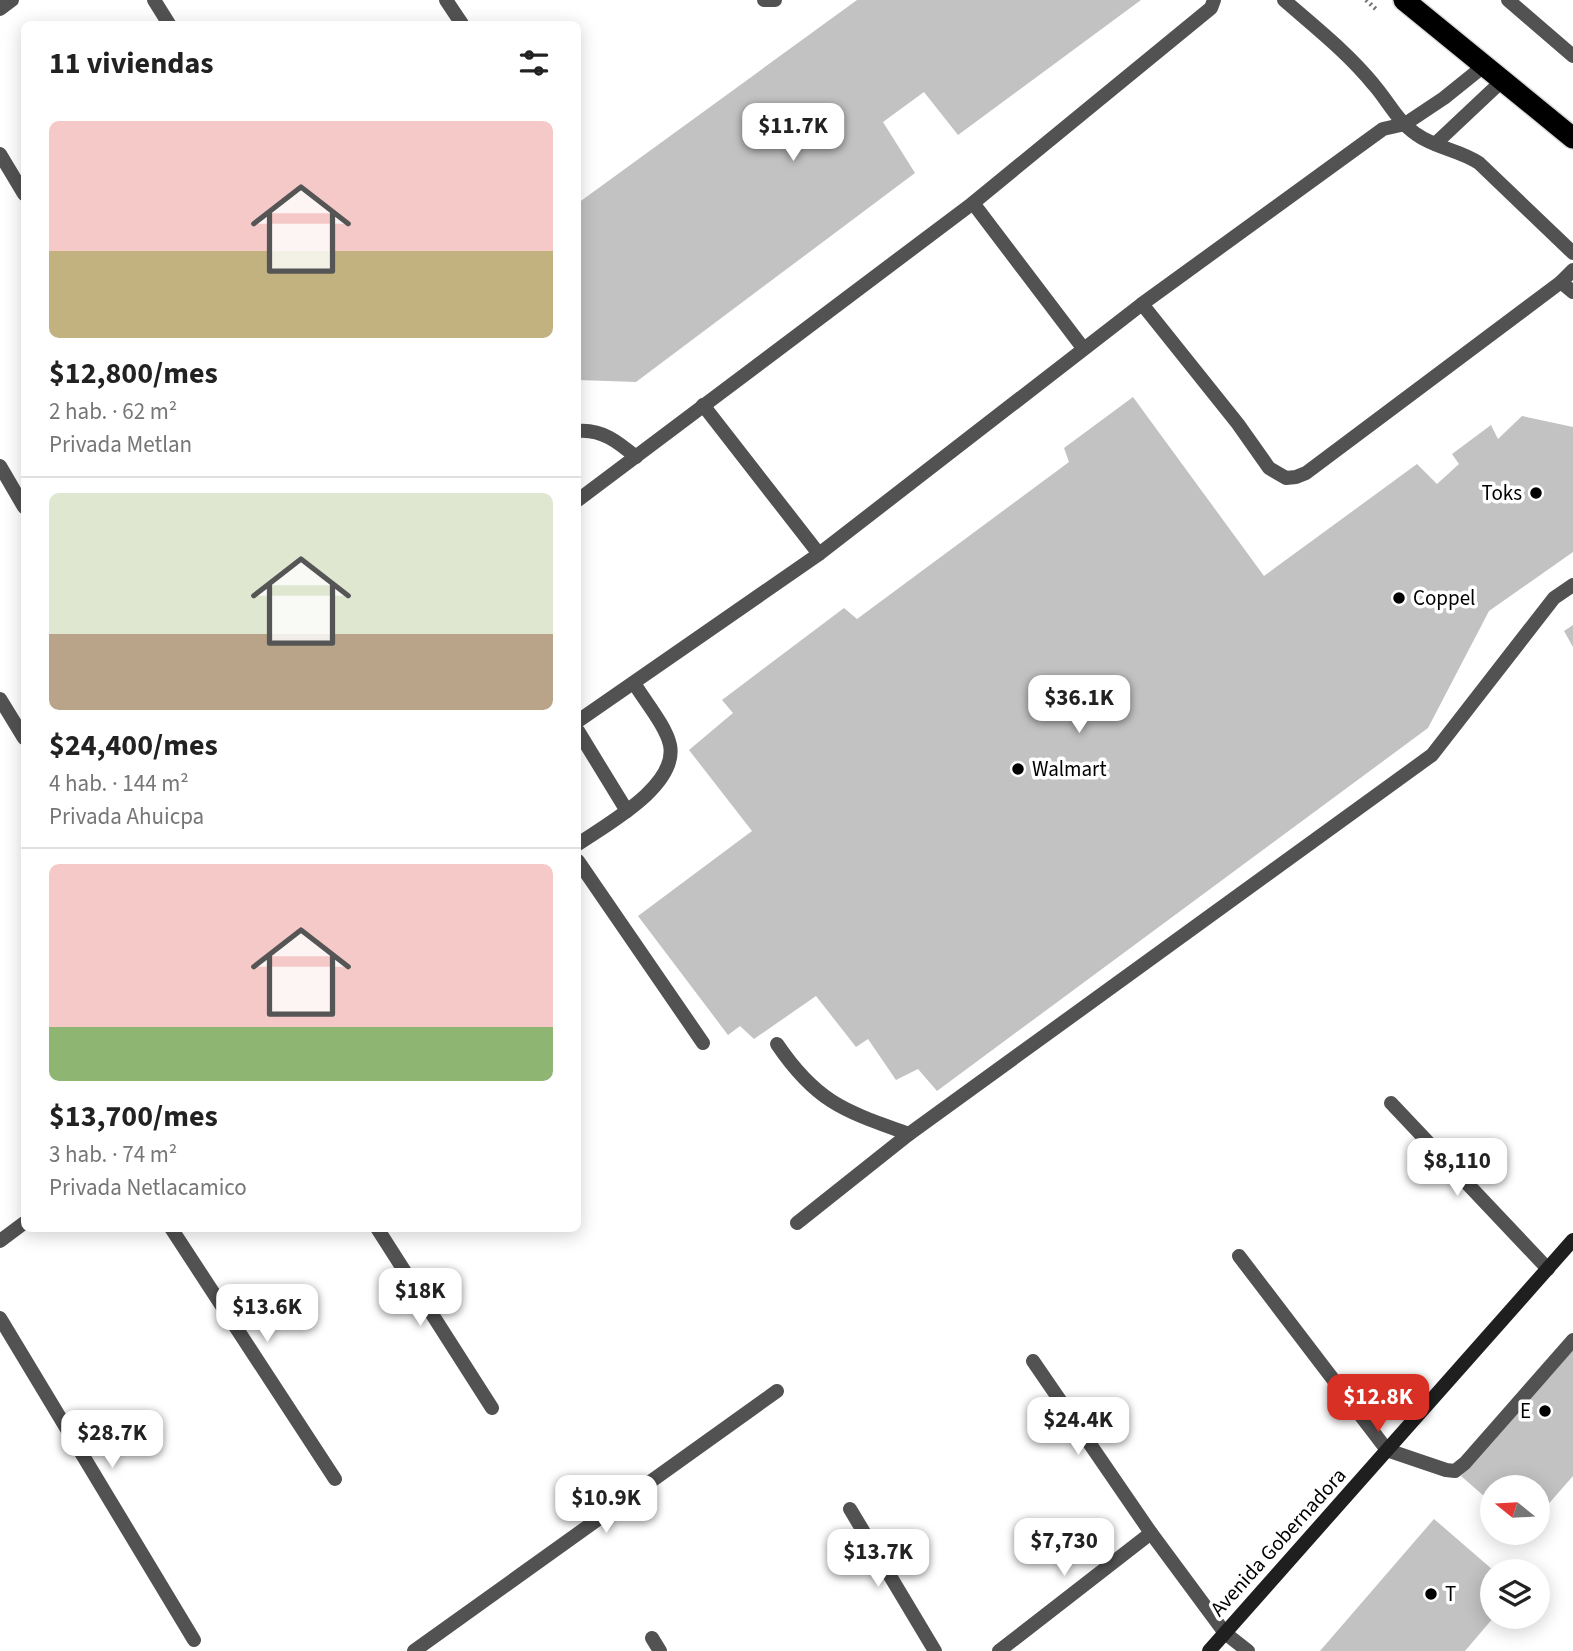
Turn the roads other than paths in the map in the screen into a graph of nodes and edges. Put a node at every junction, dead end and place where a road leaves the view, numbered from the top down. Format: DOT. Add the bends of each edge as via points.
graph roads {
  1 [pos="12,0"];
  2 [pos="154,0"];
  3 [pos="446,0"];
  4 [pos="764,0"];
  5 [pos="775,0"];
  6 [pos="1214,0"];
  7 [pos="1284,0"];
  8 [pos="1404,0"];
  9 [pos="1508,0"];
  10 [pos="0,9"];
  11 [pos="167,21"];
  12 [pos="460,21"];
  13 [pos="1573,56"];
  14 [pos="1485,65"];
  15 [pos="1503,80"];
  16 [pos="1405,124"];
  17 [pos="1573,138"];
  18 [pos="1435,144"];
  19 [pos="0,154"];
  20 [pos="21,189"];
  21 [pos="973,203"];
  22 [pos="1573,253"];
  23 [pos="1573,270"];
  24 [pos="1562,282"];
  25 [pos="1573,292"];
  26 [pos="1142,304"];
  27 [pos="1083,348"];
  28 [pos="703,405"];
  29 [pos="581,431"];
  30 [pos="636,457"];
  31 [pos="0,466"];
  32 [pos="581,498"];
  33 [pos="21,502"];
  34 [pos="819,554"];
  35 [pos="1573,585"];
  36 [pos="634,683"];
  37 [pos="0,699"];
  38 [pos="581,719"];
  39 [pos="21,733"];
  40 [pos="581,736"];
  41 [pos="627,811"];
  42 [pos="581,842"];
  43 [pos="581,865"];
  44 [pos="703,1043"];
  45 [pos="777,1044"];
  46 [pos="1391,1103"];
  47 [pos="909,1134"];
  48 [pos="797,1223"];
  49 [pos="21,1225"];
  50 [pos="174,1232"];
  51 [pos="380,1232"];
  52 [pos="1573,1240"];
  53 [pos="0,1241"];
  54 [pos="1239,1256"];
  55 [pos="1548,1269"];
  56 [pos="0,1318"];
  57 [pos="1573,1340"];
  58 [pos="1033,1362"];
  59 [pos="777,1391"];
  60 [pos="492,1408"];
  61 [pos="1387,1450"];
  62 [pos="335,1479"];
  63 [pos="850,1509"];
  64 [pos="1151,1533"];
  65 [pos="1225,1633"];
  66 [pos="652,1638"];
  67 [pos="194,1640"];
  68 [pos="414,1651"];
  69 [pos="660,1651"];
  70 [pos="935,1651"];
  71 [pos="999,1651"];
  72 [pos="1209,1651"];
  73 [pos="1248,1651"];
  1 -- 10 [label="street"];
  2 -- 11 [label="street"];
  3 -- 12 [label="street"];
  4 -- 5 [label="street"];
  6 -- 21 [label="street" via="1211,8"];
  7 -- 16 [label="street" via="1334,43"];
  8 -- 14 [label="highway"];
  9 -- 13 [label="street"];
  14 -- 15 [label="highway"];
  14 -- 16 [label="street"];
  15 -- 17 [label="highway"];
  15 -- 18 [label="street"];
  16 -- 18 [label="street"];
  16 -- 26 [label="street" via="1383,129"];
  18 -- 22 [label="street" via="1479,163"];
  19 -- 20 [label="street"];
  21 -- 27 [label="street"];
  21 -- 28 [label="street"];
  23 -- 24 [label="street"];
  24 -- 25 [label="street"];
  24 -- 26 [label="street" via="1306,473 1286,478 1269,468"];
  26 -- 27 [label="street"];
  27 -- 34 [label="street"];
  28 -- 30 [label="street"];
  28 -- 34 [label="street"];
  29 -- 30 [label="street" via="599,433"];
  30 -- 32 [label="street"];
  31 -- 33 [label="street"];
  34 -- 36 [label="street"];
  35 -- 47 [label="street" via="1554,598 1432,755"];
  36 -- 38 [label="street"];
  36 -- 41 [label="street" via="667,737 671,758 662,778"];
  37 -- 39 [label="street"];
  40 -- 41 [label="street"];
  41 -- 42 [label="street"];
  43 -- 44 [label="street"];
  45 -- 47 [label="street" via="796,1072 825,1099"];
  46 -- 55 [label="street"];
  47 -- 48 [label="street"];
  49 -- 53 [label="street"];
  50 -- 62 [label="street"];
  51 -- 60 [label="street"];
  52 -- 55 [label="street, Avenida Gobernadora"];
  54 -- 61 [label="street"];
  55 -- 61 [label="street, Avenida Gobernadora"];
  56 -- 67 [label="street"];
  57 -- 61 [label="street" via="1455,1471"];
  58 -- 64 [label="street"];
  59 -- 68 [label="street"];
  61 -- 65 [label="street, Avenida Gobernadora"];
  63 -- 70 [label="street"];
  64 -- 65 [label="street"];
  64 -- 71 [label="street"];
  65 -- 72 [label="street, Avenida Gobernadora"];
  65 -- 73 [label="street"];
  66 -- 69 [label="street"];
}
